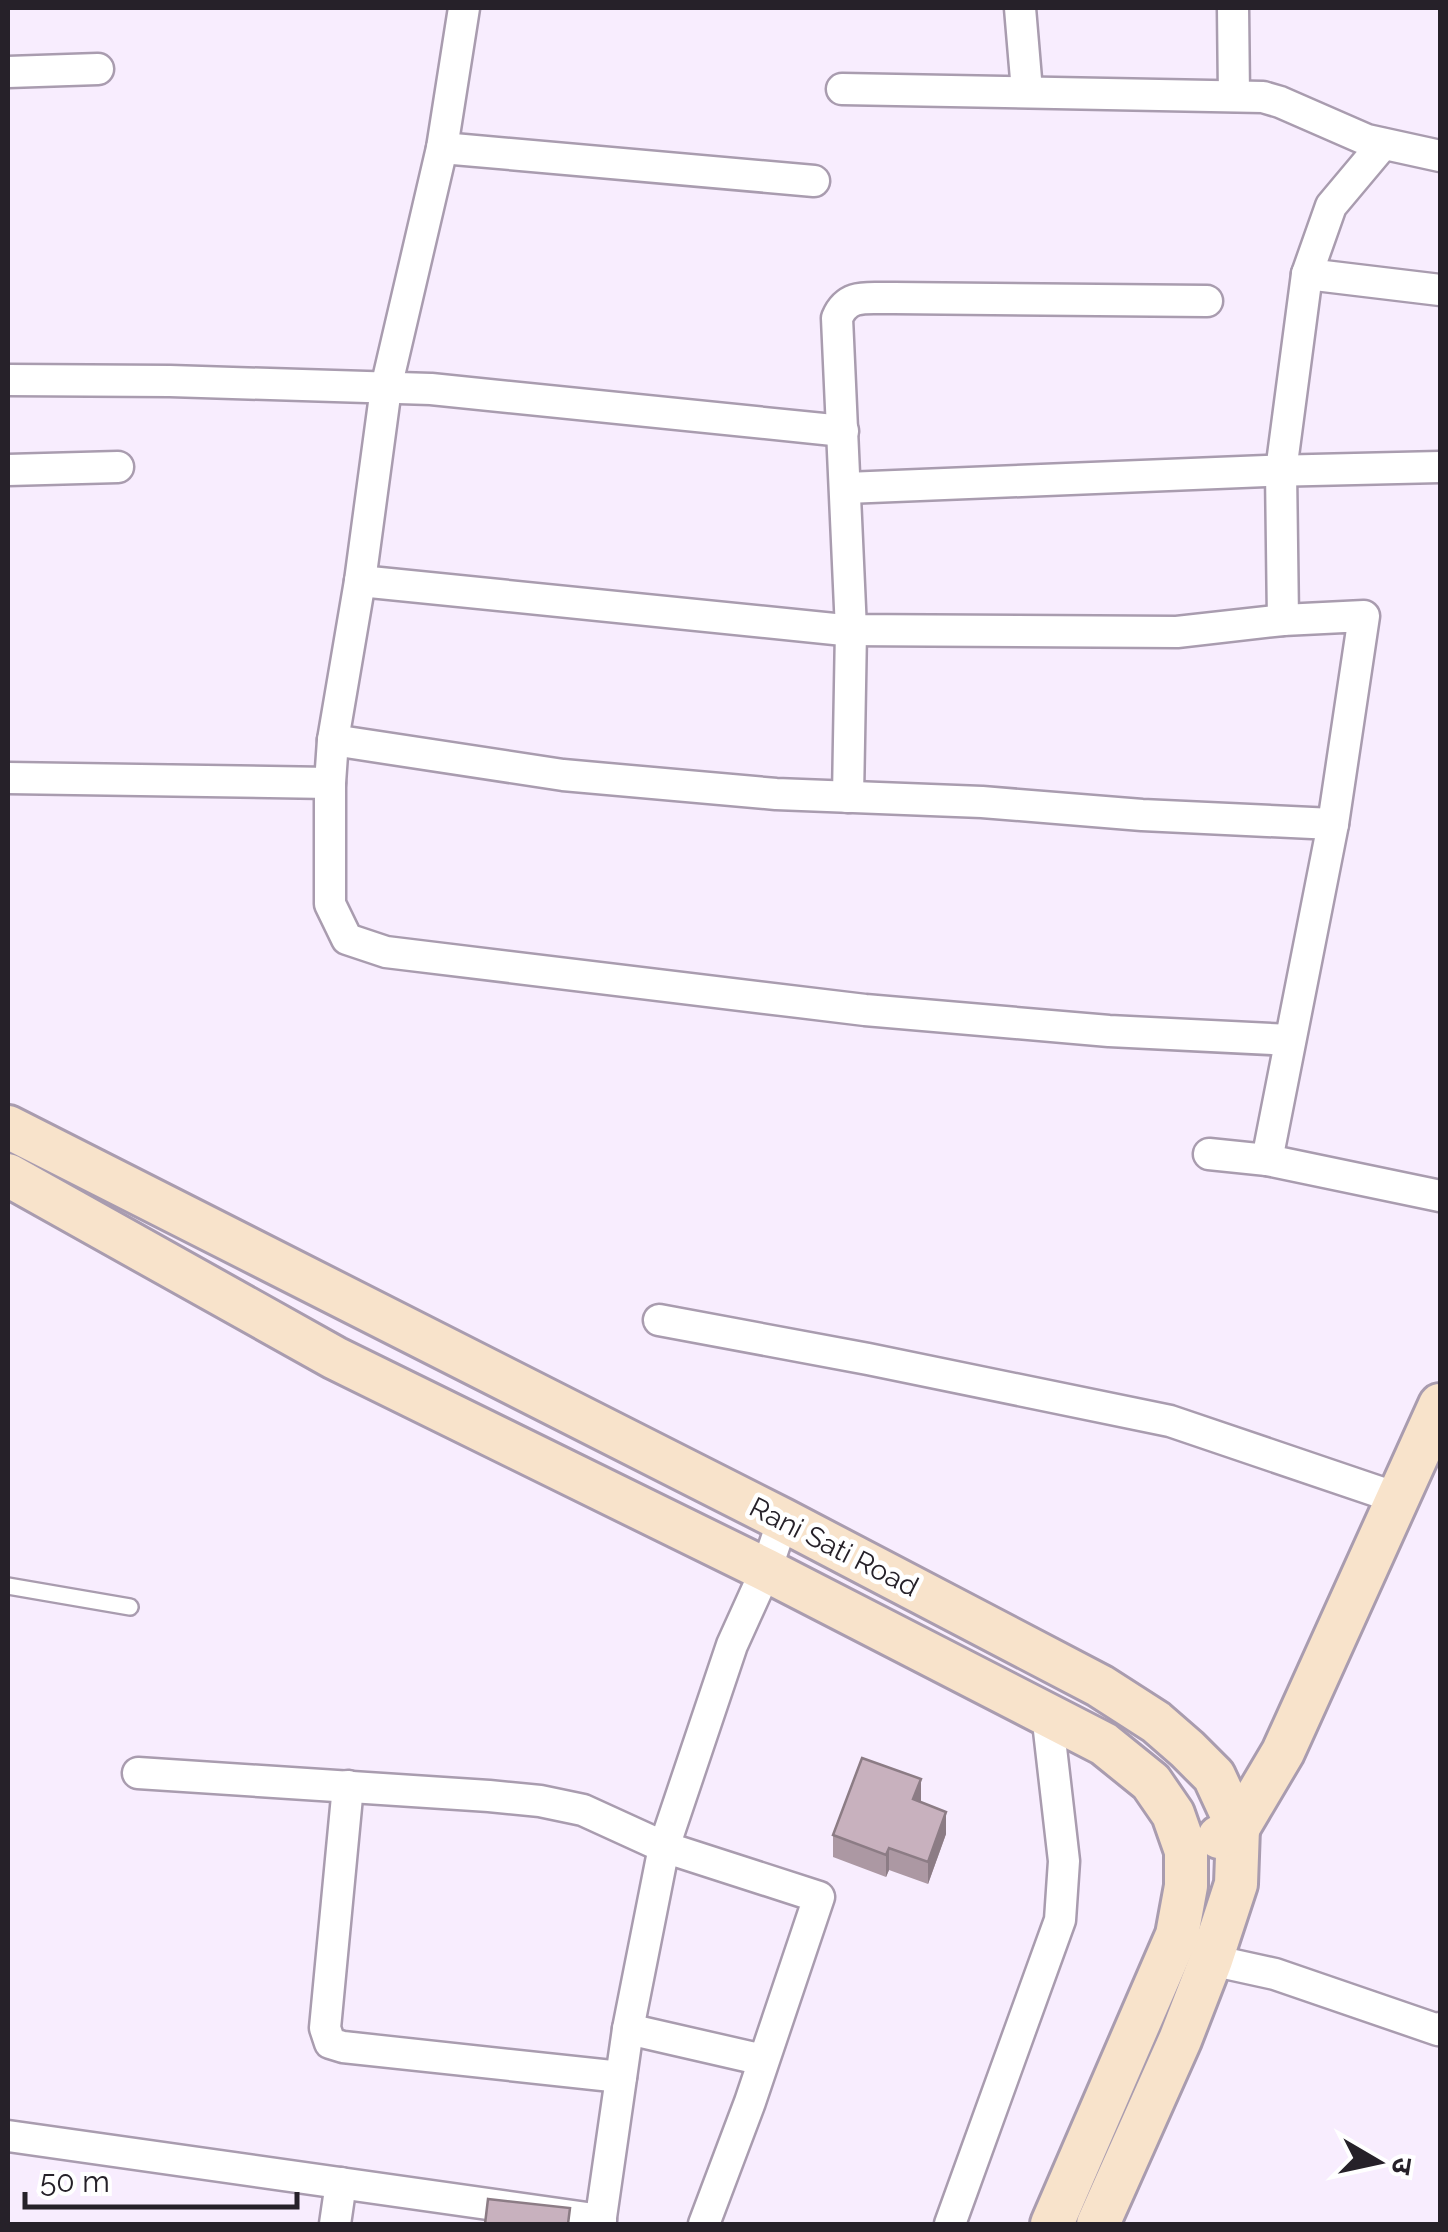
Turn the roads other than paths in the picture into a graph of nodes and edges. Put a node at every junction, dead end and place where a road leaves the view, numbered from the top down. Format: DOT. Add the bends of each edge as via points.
graph roads {
  1 [pos="464,8"];
  2 [pos="1020,8"];
  3 [pos="1233,8"];
  4 [pos="98,68"];
  5 [pos="8,72"];
  6 [pos="842,89"];
  7 [pos="1027,91"];
  8 [pos="1234,96"];
  9 [pos="1382,144"];
  10 [pos="442,148"];
  11 [pos="1440,156"];
  12 [pos="814,181"];
  13 [pos="1307,274"];
  14 [pos="1440,290"];
  15 [pos="1206,301"];
  16 [pos="8,380"];
  17 [pos="386,388"];
  18 [pos="842,431"];
  19 [pos="118,467"];
  20 [pos="1440,467"];
  21 [pos="8,470"];
  22 [pos="1282,471"];
  23 [pos="846,488"];
  24 [pos="360,581"];
  25 [pos="1283,620"];
  26 [pos="851,630"];
  27 [pos="333,740"];
  28 [pos="8,778"];
  29 [pos="330,783"];
  30 [pos="848,797"];
  31 [pos="1333,824"];
  32 [pos="1290,1040"];
  33 [pos="8,1127"];
  34 [pos="1208,1154"];
  35 [pos="1268,1160"];
  36 [pos="8,1175"];
  37 [pos="1440,1196"];
  38 [pos="659,1320"];
  39 [pos="1440,1405"];
  40 [pos="1400,1498"];
  41 [pos="783,1520"];
  42 [pos="766,1570"];
  43 [pos="8,1586"];
  44 [pos="130,1607"];
  45 [pos="1047,1713"];
  46 [pos="138,1772"];
  47 [pos="348,1786"];
  48 [pos="1238,1828"];
  49 [pos="664,1847"];
  50 [pos="1186,1850"];
  51 [pos="1211,1960"];
  52 [pos="1440,2028"];
  53 [pos="628,2029"];
  54 [pos="764,2060"];
  55 [pos="621,2078"];
  56 [pos="8,2136"];
  57 [pos="341,2183"];
  58 [pos="600,2222"];
  59 [pos="335,2224"];
  60 [pos="704,2224"];
  61 [pos="950,2224"];
  62 [pos="1052,2224"];
  63 [pos="1098,2224"];
  1 -- 10 [label="street"];
  2 -- 7 [label="street"];
  3 -- 8 [label="street"];
  4 -- 5 [label="street"];
  6 -- 7 [label="street"];
  7 -- 8 [label="street"];
  8 -- 9 [label="street" via="1280,102"];
  9 -- 11 [label="street"];
  9 -- 13 [label="street" via="1331,206"];
  10 -- 12 [label="street"];
  10 -- 17 [label="street"];
  13 -- 14 [label="street"];
  13 -- 22 [label="street"];
  15 -- 18 [label="street" via="850,300 836,318"];
  16 -- 17 [label="street"];
  17 -- 18 [label="street"];
  17 -- 24 [label="street"];
  18 -- 23 [label="street"];
  19 -- 21 [label="street"];
  20 -- 22 [label="street"];
  22 -- 23 [label="street"];
  22 -- 25 [label="street"];
  23 -- 26 [label="street"];
  24 -- 26 [label="street"];
  24 -- 27 [label="street"];
  25 -- 26 [label="street" via="1177,632"];
  25 -- 31 [label="street" via="1364,616"];
  26 -- 30 [label="street"];
  27 -- 29 [label="street"];
  27 -- 30 [label="street" via="563,775"];
  28 -- 29 [label="street"];
  29 -- 32 [label="street" via="330,904 347,940 386,952 865,1010"];
  30 -- 31 [label="street"];
  31 -- 32 [label="street"];
  32 -- 35 [label="street"];
  33 -- 41 [label="street, Rani Sati Road"];
  34 -- 35 [label="street"];
  35 -- 37 [label="street"];
  36 -- 42 [label="street" via="335,1358"];
  38 -- 40 [label="street" via="1170,1422"];
  39 -- 40 [label="street"];
  40 -- 48 [label="street" via="1283,1752"];
  41 -- 42 [label="street"];
  41 -- 48 [label="street, Rani Sati Road" via="1156,1722 1214,1776"];
  42 -- 45 [label="street"];
  42 -- 49 [label="street" via="732,1645"];
  43 -- 44 [label="lane"];
  45 -- 50 [label="street" via="1104,1744 1151,1782"];
  45 -- 61 [label="street" via="1064,1861 1060,1920"];
  46 -- 47 [label="street"];
  47 -- 49 [label="street" via="583,1810"];
  47 -- 55 [label="street" via="324,2028 330,2043"];
  48 -- 50 [label="street"];
  48 -- 51 [label="street, Rani Sati Road" via="1236,1884"];
  49 -- 53 [label="street"];
  49 -- 54 [label="street" via="819,1897"];
  50 -- 62 [label="street" via="1177,1935"];
  51 -- 52 [label="street"];
  51 -- 63 [label="street, Rani Sati Road"];
  53 -- 54 [label="street"];
  53 -- 55 [label="street"];
  54 -- 60 [label="street"];
  55 -- 58 [label="street"];
  56 -- 57 [label="street"];
  57 -- 58 [label="street"];
  57 -- 59 [label="street"];
}
